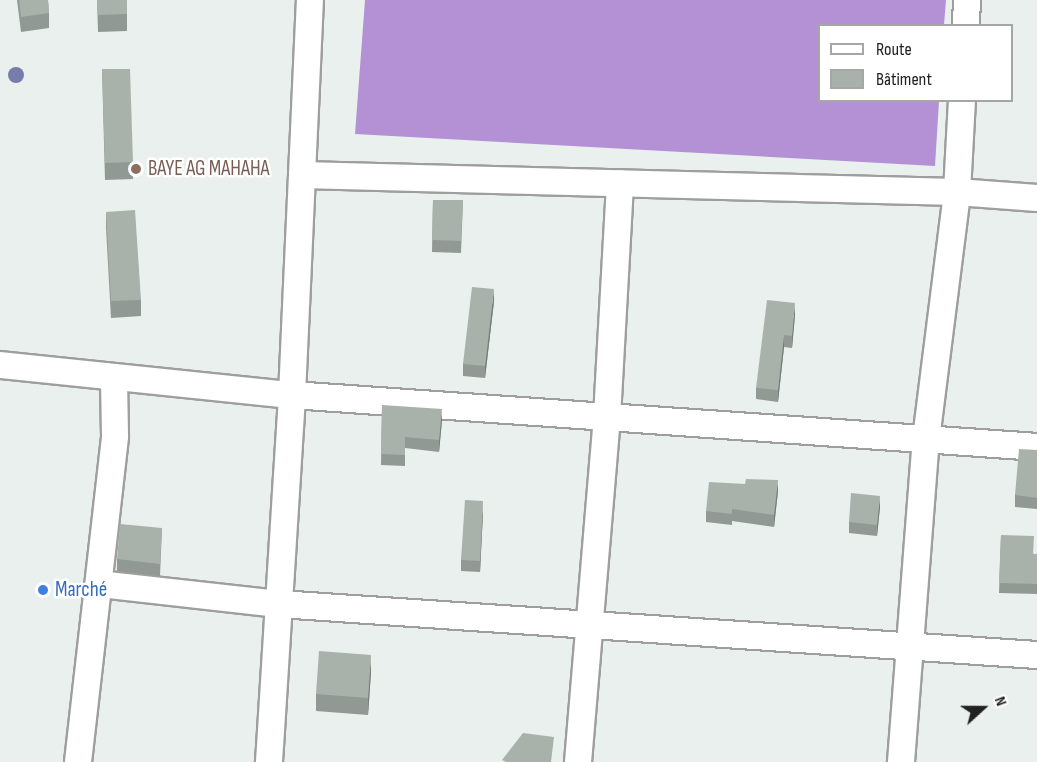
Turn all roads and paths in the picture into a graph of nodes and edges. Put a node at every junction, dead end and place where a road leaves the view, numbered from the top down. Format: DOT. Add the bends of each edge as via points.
graph roads {
  1 [pos="310,0"];
  2 [pos="968,0"];
  3 [pos="966,24"];
  4 [pos="962,102"];
  5 [pos="302,175"];
  6 [pos="620,183"];
  7 [pos="957,192"];
  8 [pos="1037,198"];
  9 [pos="0,365"];
  10 [pos="114,377"];
  11 [pos="292,395"];
  12 [pos="606,417"];
  13 [pos="926,440"];
  14 [pos="1037,447"];
  15 [pos="100,584"];
  16 [pos="279,604"];
  17 [pos="590,624"];
  18 [pos="910,646"];
  19 [pos="1037,655"];
  20 [pos="78,762"];
  21 [pos="269,762"];
  22 [pos="578,762"];
  23 [pos="901,762"];
  1 -- 5 [label="street"];
  2 -- 3 [label="street"];
  4 -- 7 [label="street"];
  5 -- 6 [label="street"];
  5 -- 11 [label="street"];
  6 -- 7 [label="street"];
  6 -- 12 [label="street"];
  7 -- 8 [label="street"];
  7 -- 13 [label="street"];
  9 -- 10 [label="street"];
  10 -- 11 [label="street"];
  10 -- 15 [label="street" via="115,436"];
  11 -- 12 [label="street"];
  11 -- 16 [label="street"];
  12 -- 13 [label="street"];
  12 -- 17 [label="street"];
  13 -- 14 [label="street"];
  13 -- 18 [label="street"];
  15 -- 16 [label="street"];
  15 -- 20 [label="street"];
  16 -- 17 [label="street"];
  16 -- 21 [label="street"];
  17 -- 18 [label="street"];
  17 -- 22 [label="street"];
  18 -- 19 [label="street"];
  18 -- 23 [label="street"];
}
